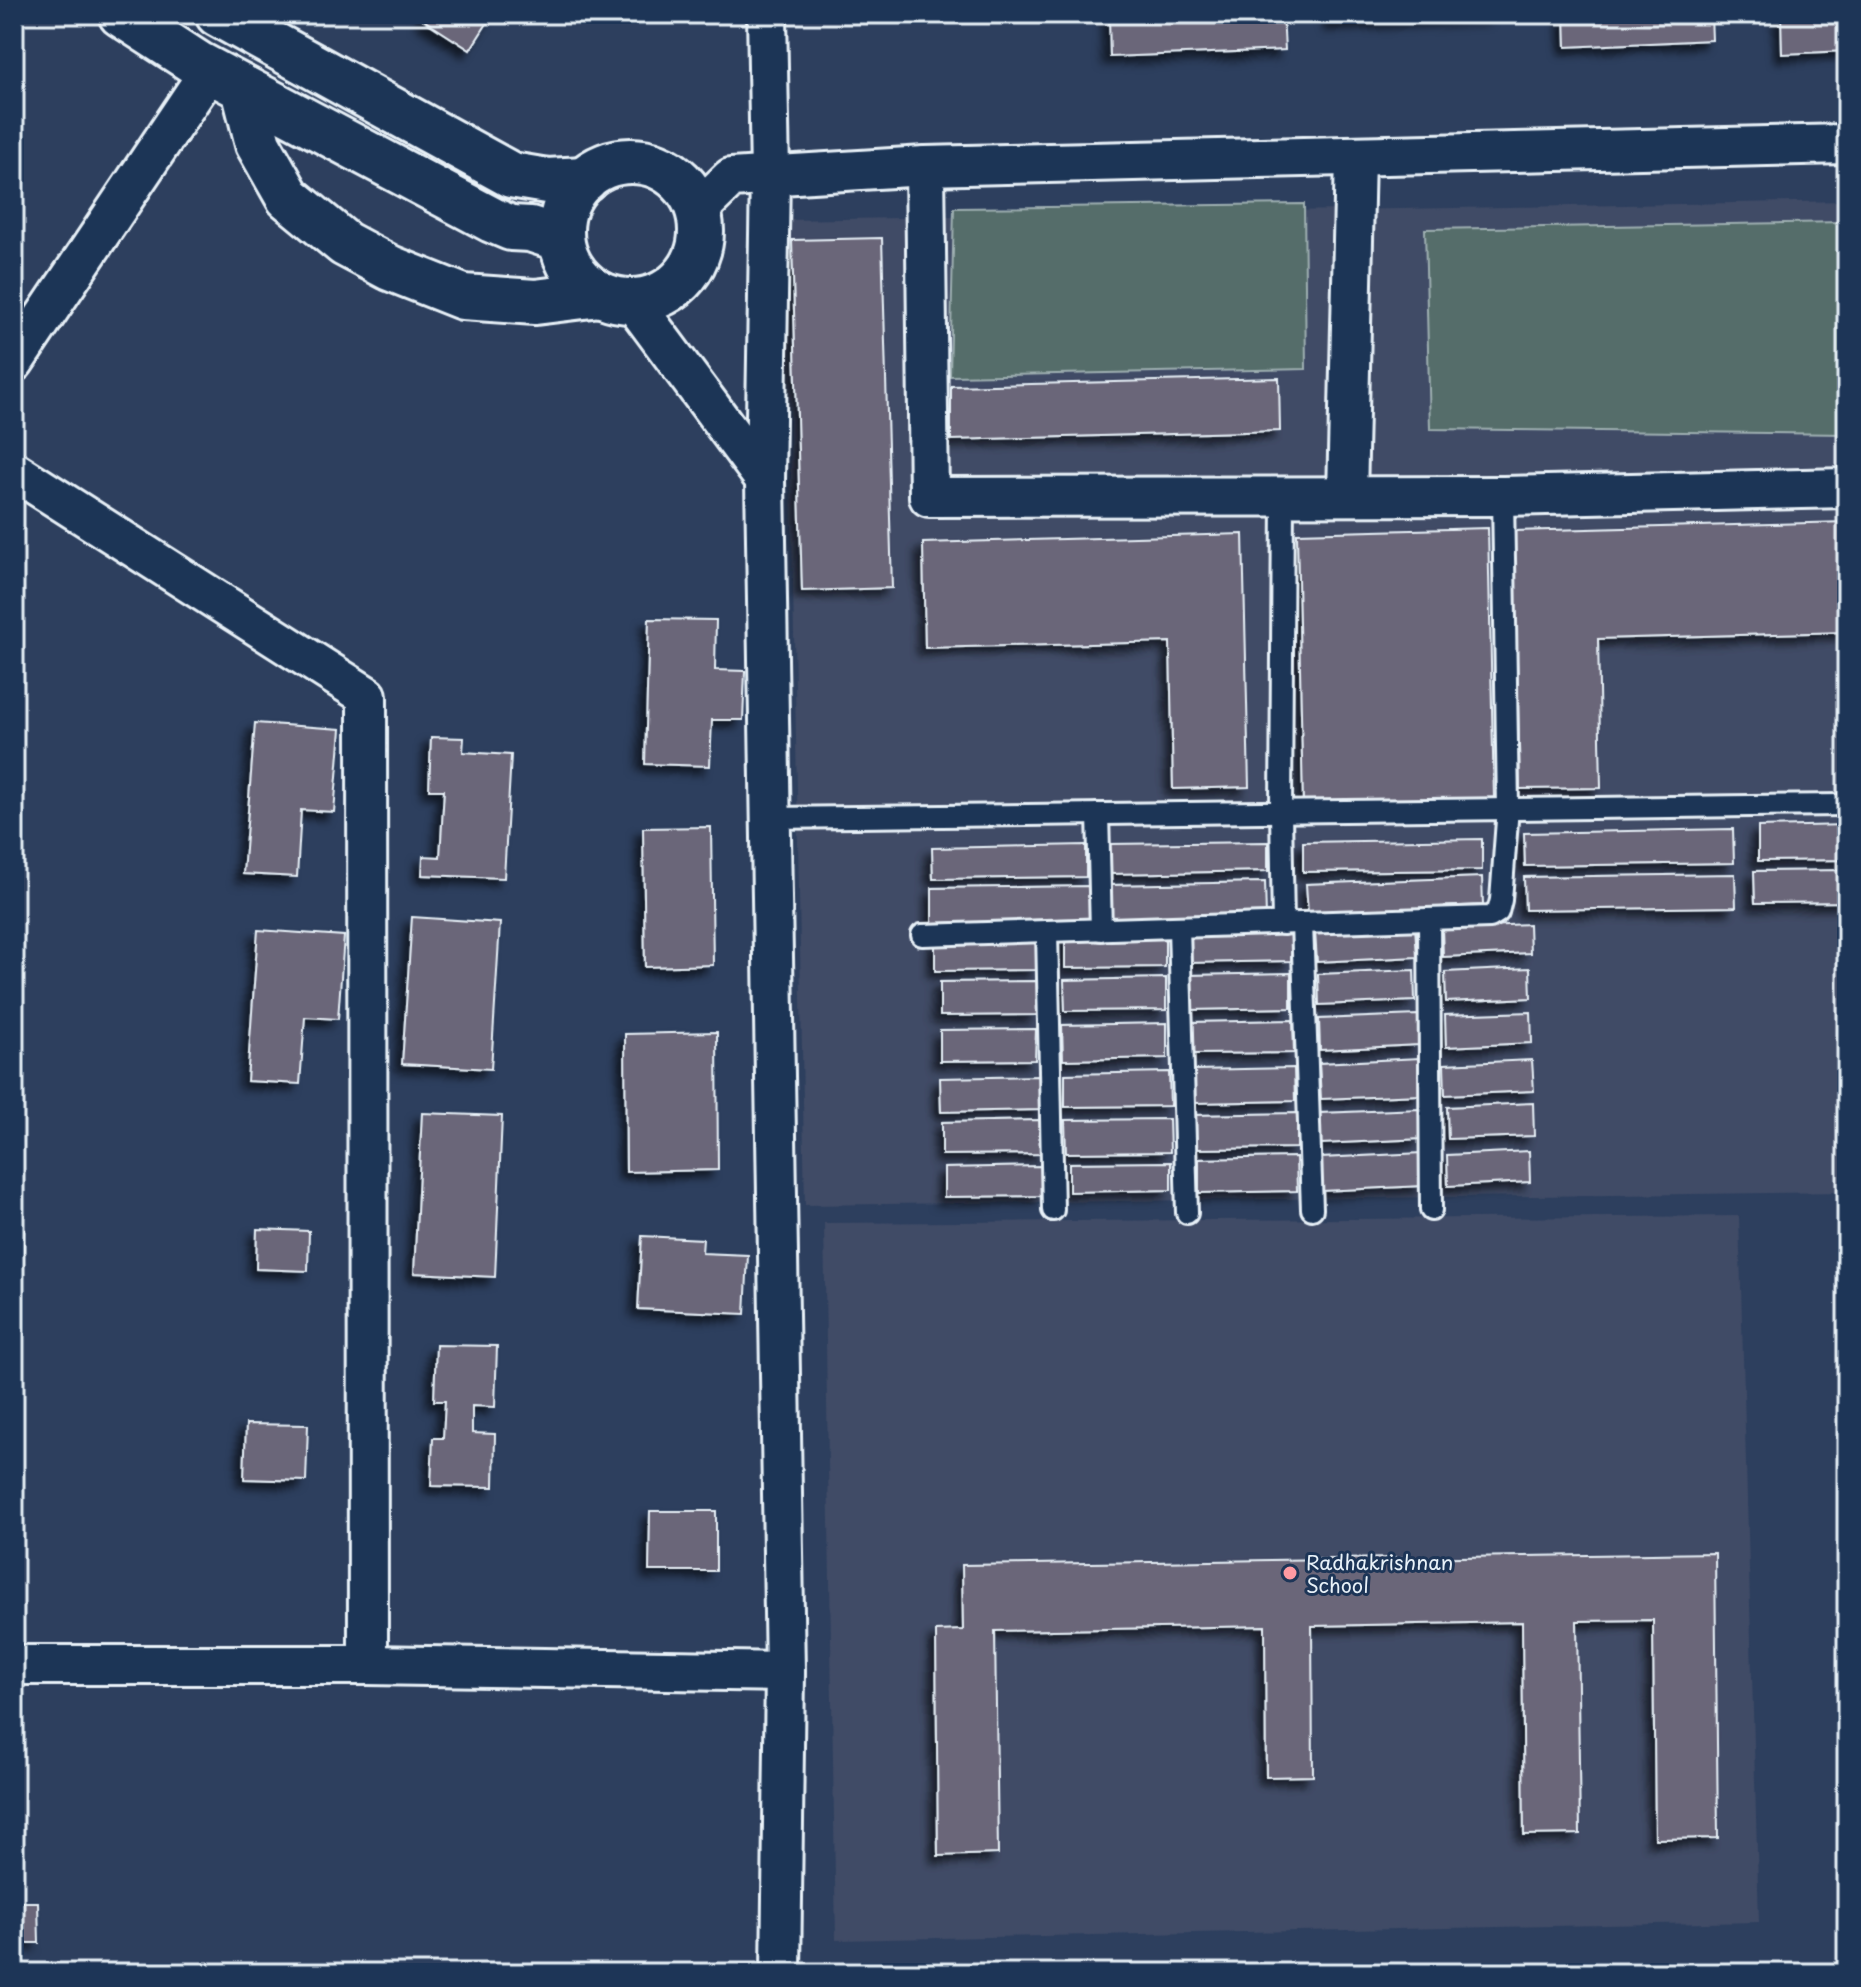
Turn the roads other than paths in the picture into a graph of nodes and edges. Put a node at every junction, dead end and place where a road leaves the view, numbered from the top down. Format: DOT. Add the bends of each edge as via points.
graph roads {
  1 [pos="121,14"];
  2 [pos="218,14"];
  3 [pos="767,14"];
  4 [pos="227,79"];
  5 [pos="1847,144"];
  6 [pos="1355,156"];
  7 [pos="925,166"];
  8 [pos="770,174"];
  9 [pos="585,179"];
  10 [pos="698,210"];
  11 [pos="561,239"];
  12 [pos="616,298"];
  13 [pos="14,362"];
  14 [pos="14,471"];
  15 [pos="765,480"];
  16 [pos="1847,488"];
  17 [pos="1283,496"];
  18 [pos="1347,496"];
  19 [pos="1503,496"];
  20 [pos="1847,805"];
  21 [pos="1508,807"];
  22 [pos="1281,812"];
  23 [pos="1098,814"];
  24 [pos="771,818"];
  25 [pos="1429,919"];
  26 [pos="1292,924"];
  27 [pos="1179,927"];
  28 [pos="1101,930"];
  29 [pos="1047,931"];
  30 [pos="922,935"];
  31 [pos="1312,1209"];
  32 [pos="1053,1210"];
  33 [pos="1431,1210"];
  34 [pos="1187,1213"];
  35 [pos="14,1665"];
  36 [pos="368,1665"];
  37 [pos="785,1672"];
  38 [pos="781,1973"];
  1 -- 4 [label="street"];
  2 -- 9 [label="street" via="511,175 547,181"];
  3 -- 8 [label="street"];
  4 -- 11 [label="street" via="492,220"];
  4 -- 12 [label="street" via="288,197 345,244 463,297 535,302"];
  4 -- 13 [label="street"];
  5 -- 6 [label="street"];
  6 -- 7 [label="street"];
  6 -- 18 [label="street"];
  7 -- 8 [label="street"];
  7 -- 17 [label="street" via="929,497"];
  8 -- 10 [label="street" via="731,178"];
  8 -- 15 [label="street"];
  9 -- 10 [label="street" via="604,166 650,163 680,181"];
  9 -- 11 [label="street" via="571,196"];
  10 -- 12 [label="street" via="699,253 689,272 654,298"];
  11 -- 12 [label="street" via="581,281"];
  12 -- 15 [label="street"];
  14 -- 36 [label="street" via="367,696"];
  15 -- 24 [label="street"];
  16 -- 19 [label="street"];
  17 -- 18 [label="street"];
  17 -- 22 [label="lane"];
  18 -- 19 [label="street"];
  19 -- 21 [label="lane"];
  20 -- 21 [label="lane"];
  21 -- 22 [label="lane"];
  21 -- 25 [label="lane" via="1498,912 1490,917"];
  22 -- 23 [label="lane"];
  22 -- 26 [label="lane"];
  23 -- 24 [label="lane"];
  23 -- 28 [label="lane"];
  24 -- 37 [label="street"];
  25 -- 26 [label="lane"];
  25 -- 33 [label="lane"];
  26 -- 27 [label="lane"];
  26 -- 31 [label="lane"];
  27 -- 28 [label="lane"];
  27 -- 34 [label="lane"];
  28 -- 29 [label="lane"];
  29 -- 30 [label="lane"];
  29 -- 32 [label="lane"];
  35 -- 36 [label="street"];
  36 -- 37 [label="street"];
  37 -- 38 [label="street"];
}
